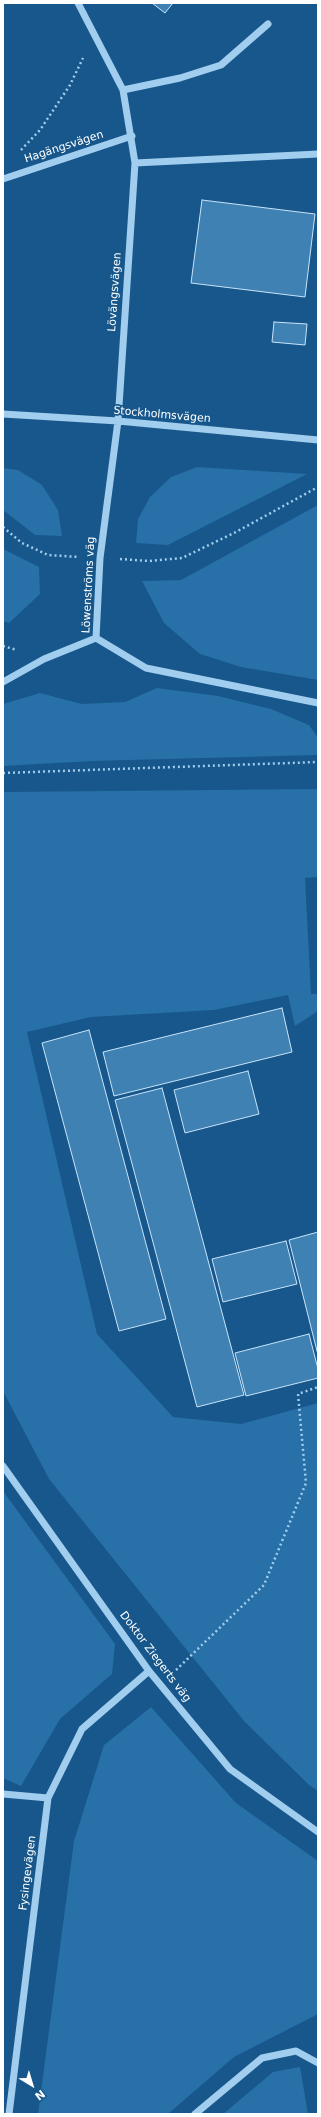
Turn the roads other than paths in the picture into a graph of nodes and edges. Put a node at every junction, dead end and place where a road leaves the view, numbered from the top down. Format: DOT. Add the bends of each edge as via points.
graph roads {
  1 [pos="78,3"];
  2 [pos="268,24"];
  3 [pos="123,90"];
  4 [pos="132,136"];
  5 [pos="318,154"];
  6 [pos="135,163"];
  7 [pos="3,179"];
  8 [pos="3,414"];
  9 [pos="118,421"];
  10 [pos="318,440"];
  11 [pos="96,638"];
  12 [pos="3,682"];
  13 [pos="318,702"];
  14 [pos="3,1466"];
  15 [pos="149,1671"];
  16 [pos="3,1794"];
  17 [pos="48,1798"];
  18 [pos="318,1832"];
  19 [pos="318,2063"];
  20 [pos="6,2102"];
  21 [pos="9,2114"];
  22 [pos="195,2114"];
  1 -- 3 [label="street, Lövängsvägen"];
  2 -- 3 [label="street" via="221,65 180,78"];
  3 -- 4 [label="street, Lövängsvägen"];
  4 -- 6 [label="street, Lövängsvägen"];
  4 -- 7 [label="street, Hagängsvägen"];
  5 -- 6 [label="street"];
  6 -- 9 [label="street, Lövängsvägen"];
  8 -- 9 [label="street, Stockholmsvägen"];
  9 -- 10 [label="street, Stockholmsvägen"];
  9 -- 11 [label="street, Löwenströms väg" via="100,558"];
  11 -- 12 [label="street" via="44,659"];
  11 -- 13 [label="street, Löwenströms väg" via="146,668"];
  14 -- 15 [label="street, Doktor Ziegerts väg"];
  15 -- 17 [label="street, Fysingevägen" via="82,1729"];
  15 -- 18 [label="street, Doktor Ziegerts väg" via="230,1769"];
  16 -- 17 [label="street"];
  17 -- 20 [label="street, Fysingevägen"];
  19 -- 22 [label="street" via="296,2052 262,2058"];
  20 -- 21 [label="street, Fysingevägen"];
}
